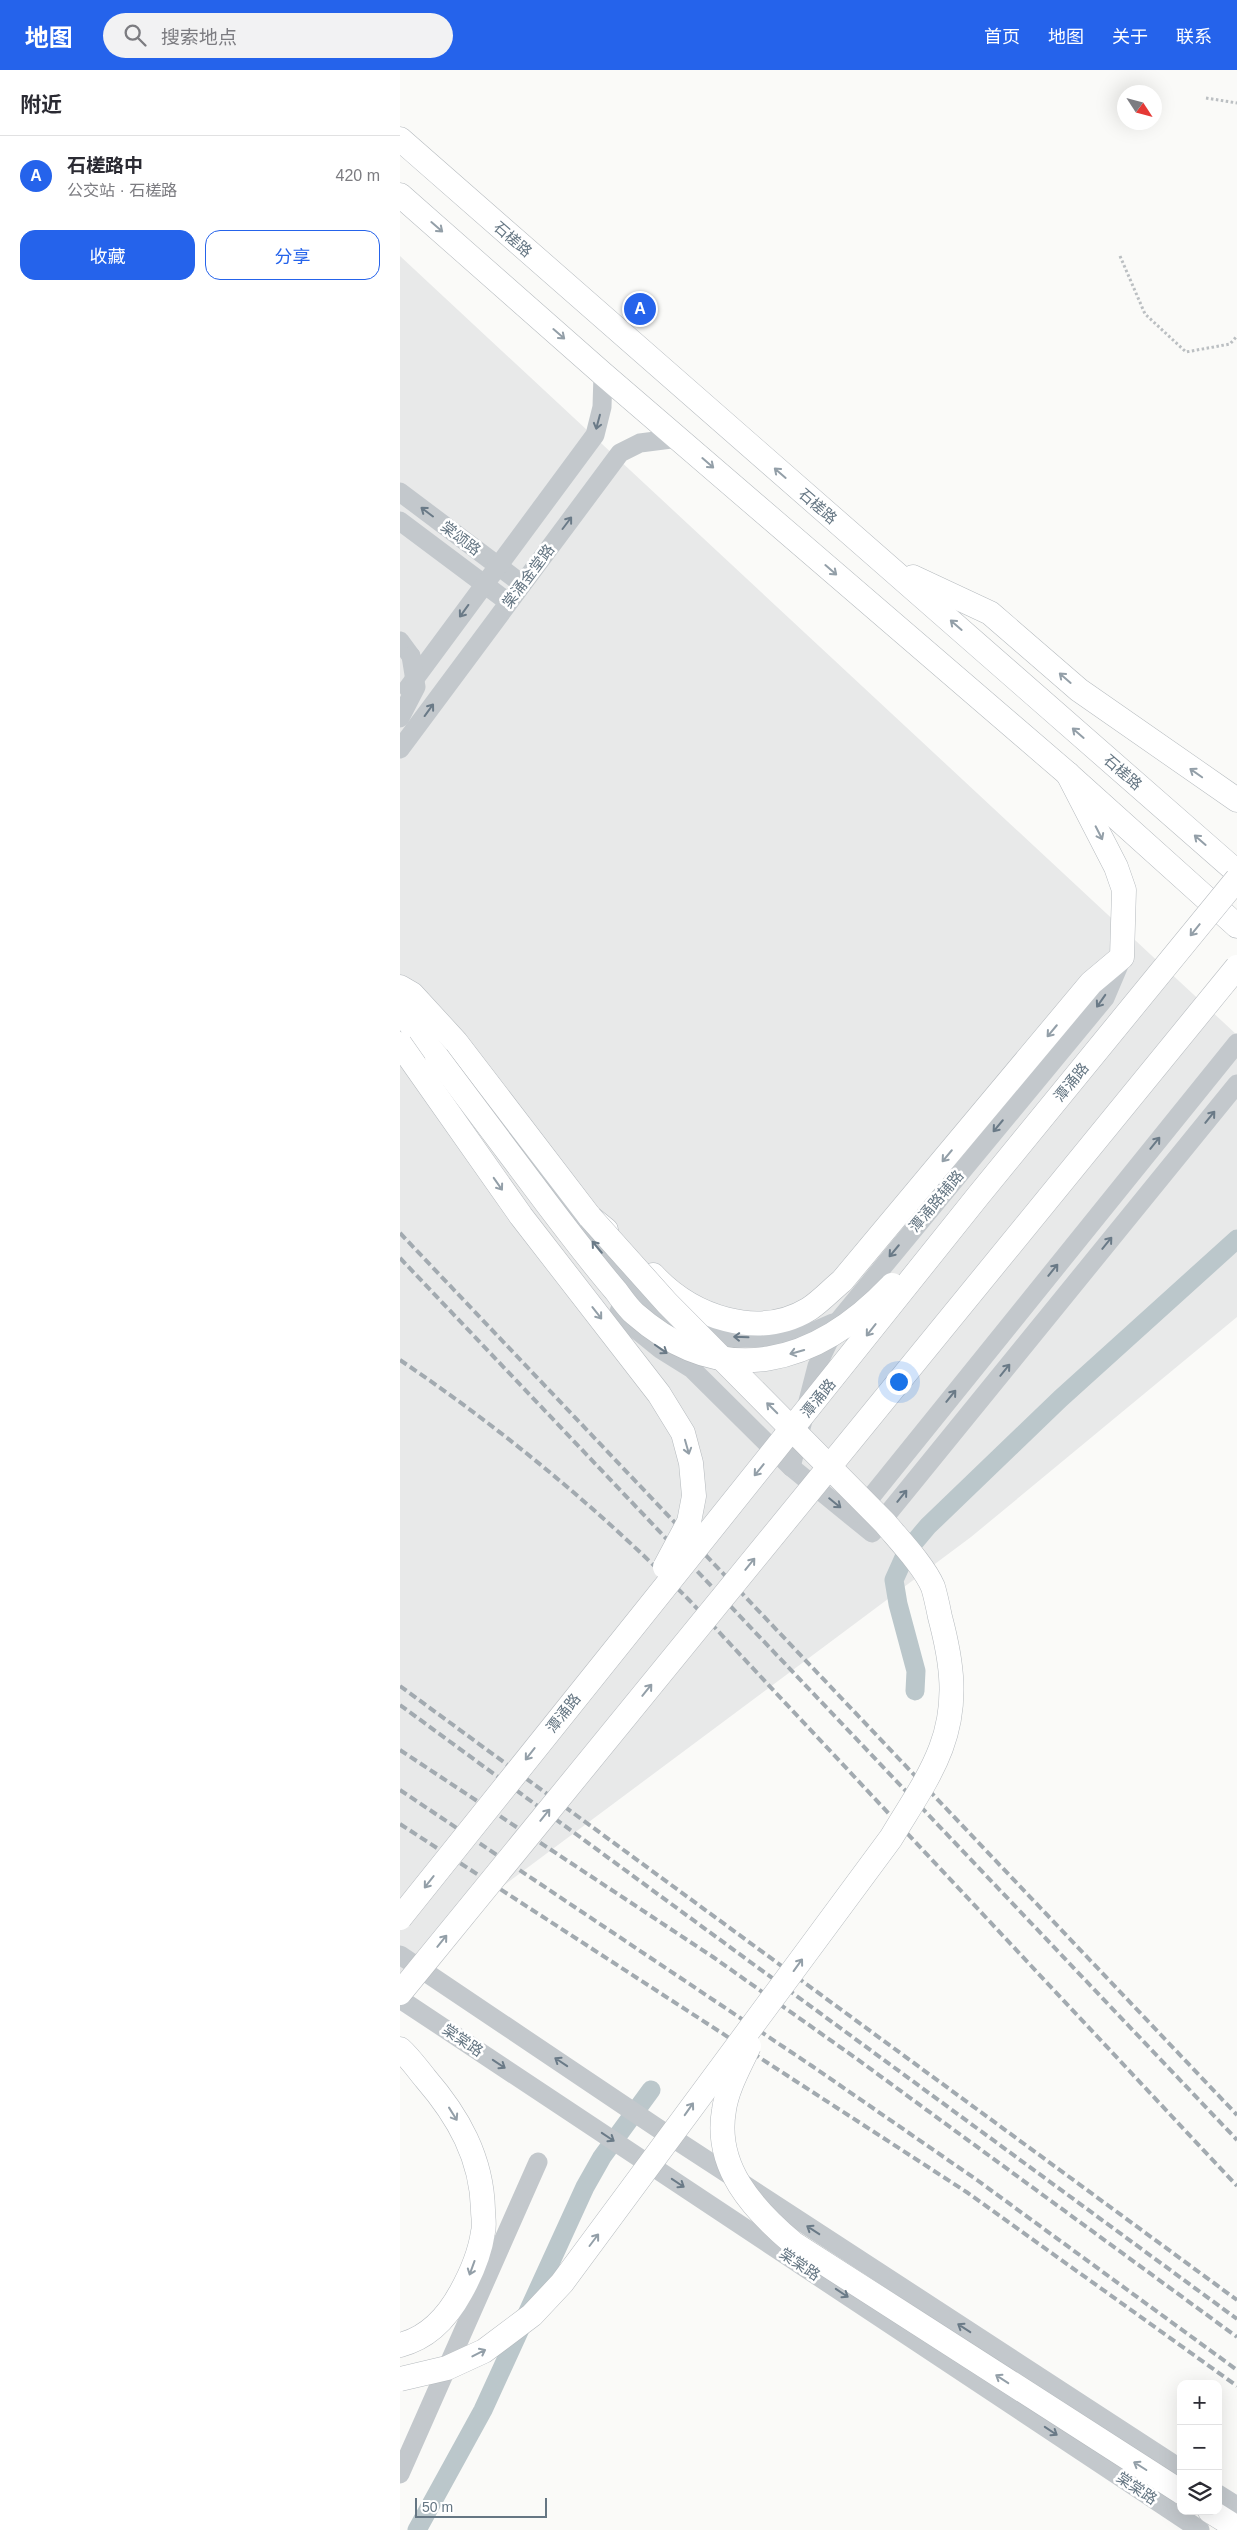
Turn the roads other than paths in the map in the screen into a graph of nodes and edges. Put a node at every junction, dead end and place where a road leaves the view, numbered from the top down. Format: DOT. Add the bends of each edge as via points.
graph roads {
  1 [pos="400,139"];
  2 [pos="400,195"];
  3 [pos="603,374"];
  4 [pos="679,438"];
  5 [pos="400,492"];
  6 [pos="400,521"];
  7 [pos="499,566"];
  8 [pos="889,567"];
  9 [pos="484,584"];
  10 [pos="522,584"];
  11 [pos="508,602"];
  12 [pos="400,641"];
  13 [pos="400,699"];
  14 [pos="400,718"];
  15 [pos="400,749"];
  16 [pos="1068,774"];
  17 [pos="1234,798"];
  18 [pos="1237,872"];
  19 [pos="1237,879"];
  20 [pos="1237,926"];
  21 [pos="1122,957"];
  22 [pos="1237,967"];
  23 [pos="400,987"];
  24 [pos="400,1000"];
  25 [pos="400,1011"];
  26 [pos="400,1026"];
  27 [pos="1237,1043"];
  28 [pos="400,1044"];
  29 [pos="1237,1084"];
  30 [pos="978,1196"];
  31 [pos="590,1217"];
  32 [pos="839,1320"];
  33 [pos="791,1467"];
  34 [pos="854,1518"];
  35 [pos="615,1647"];
  36 [pos="400,1918"];
  37 [pos="400,1955"];
  38 [pos="400,1993"];
  39 [pos="777,1994"];
  40 [pos="400,1998"];
  41 [pos="400,2007"];
  42 [pos="430,2018"];
  43 [pos="400,2049"];
  44 [pos="400,2064"];
  45 [pos="432,2086"];
  46 [pos="538,2162"];
  47 [pos="400,2345"];
  48 [pos="400,2379"];
  49 [pos="1177,2466"];
  50 [pos="400,2474"];
  51 [pos="1177,2489"];
  52 [pos="1222,2497"];
  53 [pos="1237,2506"];
  54 [pos="1216,2515"];
  55 [pos="1237,2528"];
  56 [pos="1200,2530"];
  8 -- 1 [label="main road, 石槎路, one-way"];
  2 -- 3 [label="main road, one-way"];
  3 -- 4 [label="main road"];
  3 -- 7 [label="street, 棠涌金堂路, one-way" via="602,407 595,435"];
  10 -- 4 [label="street, 棠涌金堂路, one-way" via="620,453 640,443"];
  4 -- 16 [label="main road, one-way"];
  7 -- 5 [label="street, 棠颂路, one-way"];
  6 -- 9 [label="street, 棠颂路"];
  7 -- 9 [label="street, 棠涌金堂路"];
  7 -- 10 [label="street, 棠颂路"];
  17 -- 8 [label="main road, one-way" via="1079,690 990,613"];
  18 -- 8 [label="main road, 石槎路, one-way"];
  9 -- 11 [label="street, 棠颂路"];
  9 -- 13 [label="street, 棠涌金堂路, one-way"];
  10 -- 11 [label="street, 棠涌金堂路"];
  15 -- 11 [label="street, 棠涌金堂路, one-way"];
  12 -- 14 [label="street, bridge" via="411,656 416,688"];
  16 -- 20 [label="main road"];
  16 -- 21 [label="main road, one-way" via="1116,867 1124,890"];
  19 -- 30 [label="main road, 潭涌路, one-way, bridge"];
  21 -- 31 [label="main road, one-way, bridge" via="1091,983 842,1281 810,1308 772,1322 753,1325 703,1312 659,1282 626,1246"];
  21 -- 32 [label="street, 潭涌路辅路, one-way" via="1104,998"];
  38 -- 22 [label="main road, one-way, bridge"];
  23 -- 31 [label="main road" via="412,994 456,1042"];
  32 -- 24 [label="street, one-way" via="817,1330 777,1338 737,1338 688,1334 649,1309"];
  30 -- 25 [label="main road, one-way, bridge" via="879,1298 842,1329 806,1349 774,1358 736,1361 695,1351 634,1314 594,1267"];
  26 -- 33 [label="street, one-way" via="628,1323 692,1369"];
  34 -- 27 [label="street, one-way"];
  28 -- 35 [label="main road, one-way, bridge" via="521,1216 659,1394 683,1433 691,1463 694,1496 689,1522 669,1561"];
  34 -- 29 [label="street, one-way" via="872,1534"];
  30 -- 35 [label="main road, 潭涌路, one-way, bridge"];
  39 -- 31 [label="main road, one-way, bridge" via="891,1838 929,1774 941,1747 950,1712 953,1674 946,1640 932,1587 885,1523 667,1302"];
  32 -- 33 [label="street, 潭涌路辅路" via="817,1366"];
  33 -- 34 [label="street, one-way"];
  35 -- 36 [label="main road, 潭涌路, one-way, bridge"];
  49 -- 37 [label="street, one-way" via="656,2127"];
  48 -- 39 [label="main road, one-way, bridge" via="447,2368 484,2351 532,2315 573,2268"];
  51 -- 39 [label="main road, one-way, bridge" via="793,2243 748,2200 725,2152 722,2135 724,2109 730,2087"];
  40 -- 42 [label="street, 棠棠路"];
  41 -- 42 [label="street"];
  42 -- 56 [label="street, 棠棠路, one-way"];
  43 -- 45 [label="main road"];
  44 -- 45 [label="street"];
  45 -- 47 [label="main road, one-way" via="466,2135 479,2170 484,2231 472,2271 452,2308 437,2325 409,2343"];
  46 -- 50 [label="street"];
  52 -- 53 [label="street"];
  54 -- 55 [label="main road"];
}
